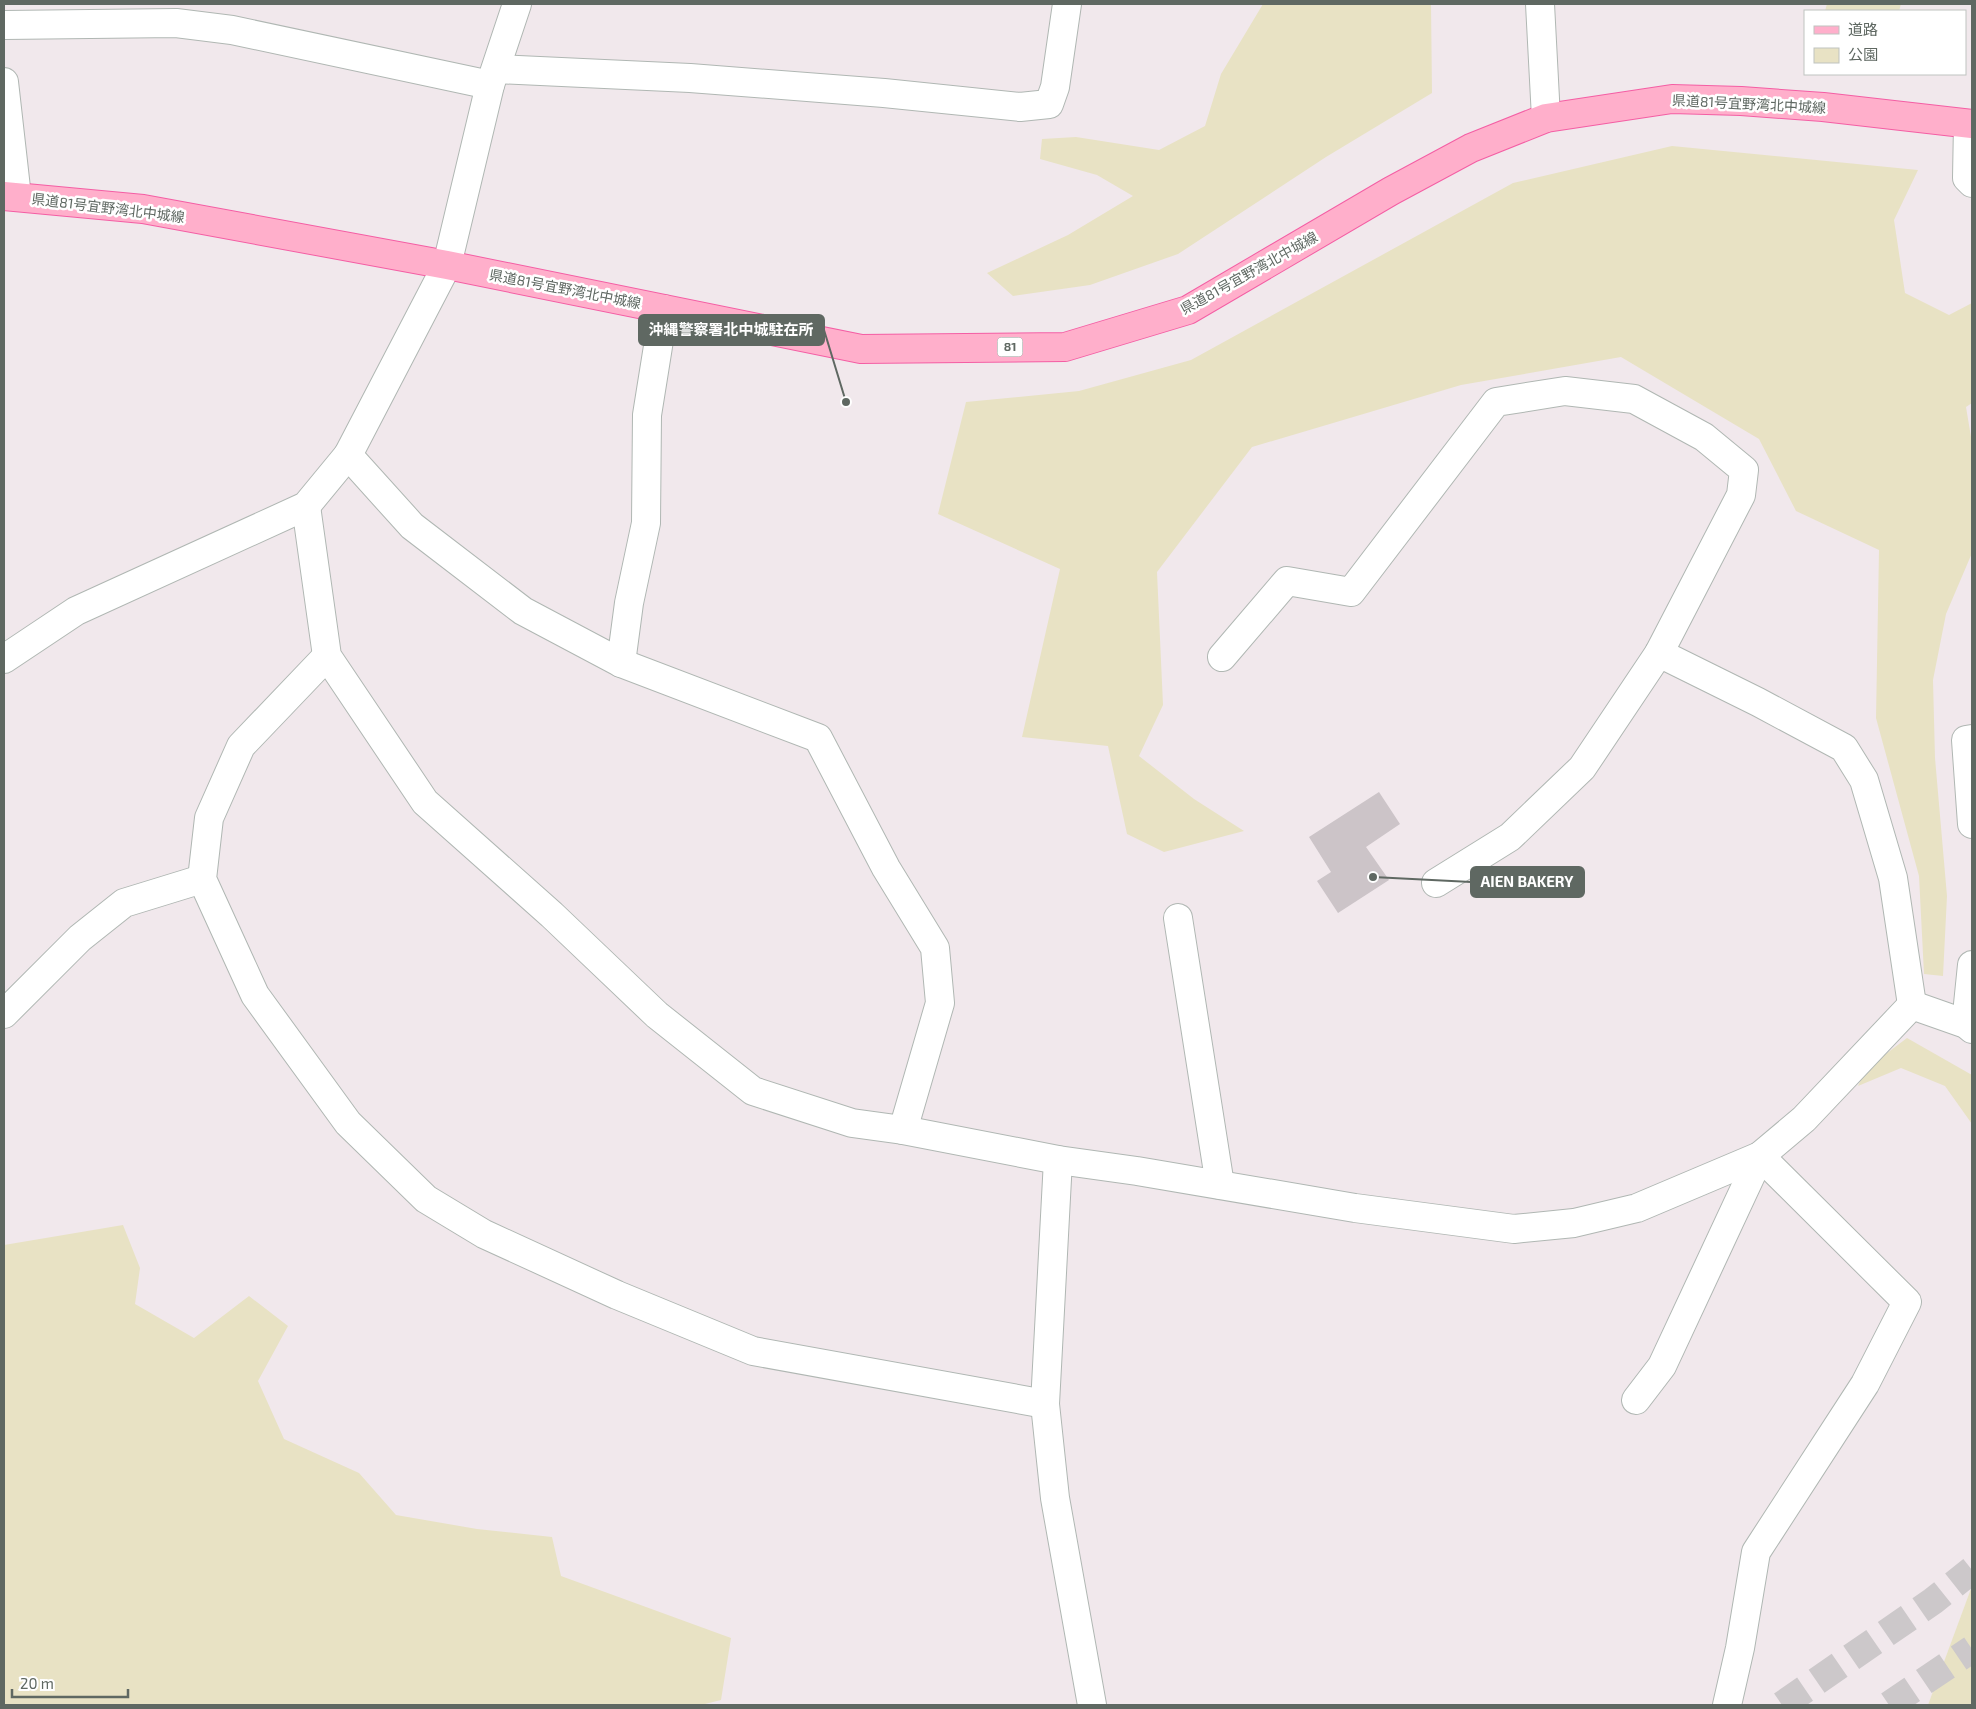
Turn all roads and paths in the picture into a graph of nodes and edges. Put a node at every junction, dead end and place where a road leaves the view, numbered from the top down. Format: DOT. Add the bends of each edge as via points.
graph roads {
  1 [pos="517,4"];
  2 [pos="1067,4"];
  3 [pos="1540,4"];
  4 [pos="4,25"];
  5 [pos="493,77"];
  6 [pos="4,82"];
  7 [pos="1546,118"];
  8 [pos="1970,124"];
  9 [pos="1972,183"];
  10 [pos="11,196"];
  11 [pos="447,265"];
  12 [pos="664,309"];
  13 [pos="348,455"];
  14 [pos="306,506"];
  15 [pos="1659,653"];
  16 [pos="5,656"];
  17 [pos="327,656"];
  18 [pos="1222,657"];
  19 [pos="621,664"];
  20 [pos="1972,740"];
  21 [pos="1972,824"];
  22 [pos="202,879"];
  23 [pos="1436,883"];
  24 [pos="1178,918"];
  25 [pos="1972,965"];
  26 [pos="1912,1005"];
  27 [pos="4,1014"];
  28 [pos="1969,1027"];
  29 [pos="902,1130"];
  30 [pos="1760,1156"];
  31 [pos="1058,1160"];
  32 [pos="1220,1185"];
  33 [pos="1636,1400"];
  34 [pos="1045,1404"];
  35 [pos="1092,1705"];
  36 [pos="1727,1705"];
  1 -- 5 [label="street"];
  2 -- 5 [label="street" via="1055,87 1049,104 1020,108 884,93 690,78"];
  3 -- 7 [label="street"];
  4 -- 5 [label="street" via="176,23 232,30"];
  5 -- 11 [label="street"];
  6 -- 10 [label="street"];
  7 -- 8 [label="main road, 県道81号宜野湾北中城線 / 81" via="1672,99 1823,107"];
  7 -- 12 [label="main road, 県道81号宜野湾北中城線 / 81" via="1471,148 1188,310 1065,347 861,349"];
  8 -- 9 [label="street" via="1967,178"];
  10 -- 11 [label="main road, 県道81号宜野湾北中城線 / 81" via="143,209"];
  11 -- 12 [label="main road, 県道81号宜野湾北中城線 / 81"];
  11 -- 13 [label="street"];
  12 -- 19 [label="street" via="647,415 646,523 629,603"];
  13 -- 14 [label="street"];
  13 -- 19 [label="street" via="412,526 523,611"];
  14 -- 16 [label="street" via="76,611"];
  14 -- 17 [label="street"];
  15 -- 18 [label="street" via="1741,495 1744,470 1704,436 1634,399 1565,391 1496,402 1351,592 1287,581"];
  15 -- 23 [label="street" via="1582,768 1510,837"];
  15 -- 26 [label="street" via="1844,748 1864,780 1893,878"];
  17 -- 22 [label="street" via="240,746 209,818"];
  17 -- 29 [label="street" via="425,802 552,915 657,1015 753,1091 852,1122"];
  19 -- 29 [label="street" via="818,738 886,868 935,948 940,1003"];
  20 -- 21 [label="street" via="1966,740"];
  22 -- 27 [label="street" via="124,903 80,938"];
  22 -- 34 [label="street" via="255,995 348,1122 426,1200 484,1234 617,1295 753,1351"];
  24 -- 32 [label="street"];
  25 -- 28 [label="street"];
  26 -- 28 [label="street"];
  26 -- 30 [label="street" via="1804,1119"];
  29 -- 31 [label="street"];
  30 -- 32 [label="street" via="1637,1208 1574,1223 1514,1229 1355,1208"];
  30 -- 33 [label="street" via="1662,1366"];
  30 -- 36 [label="street" via="1907,1302 1865,1384 1756,1552"];
  31 -- 32 [label="street"];
  31 -- 34 [label="street"];
  34 -- 35 [label="street" via="1055,1498"];
}
